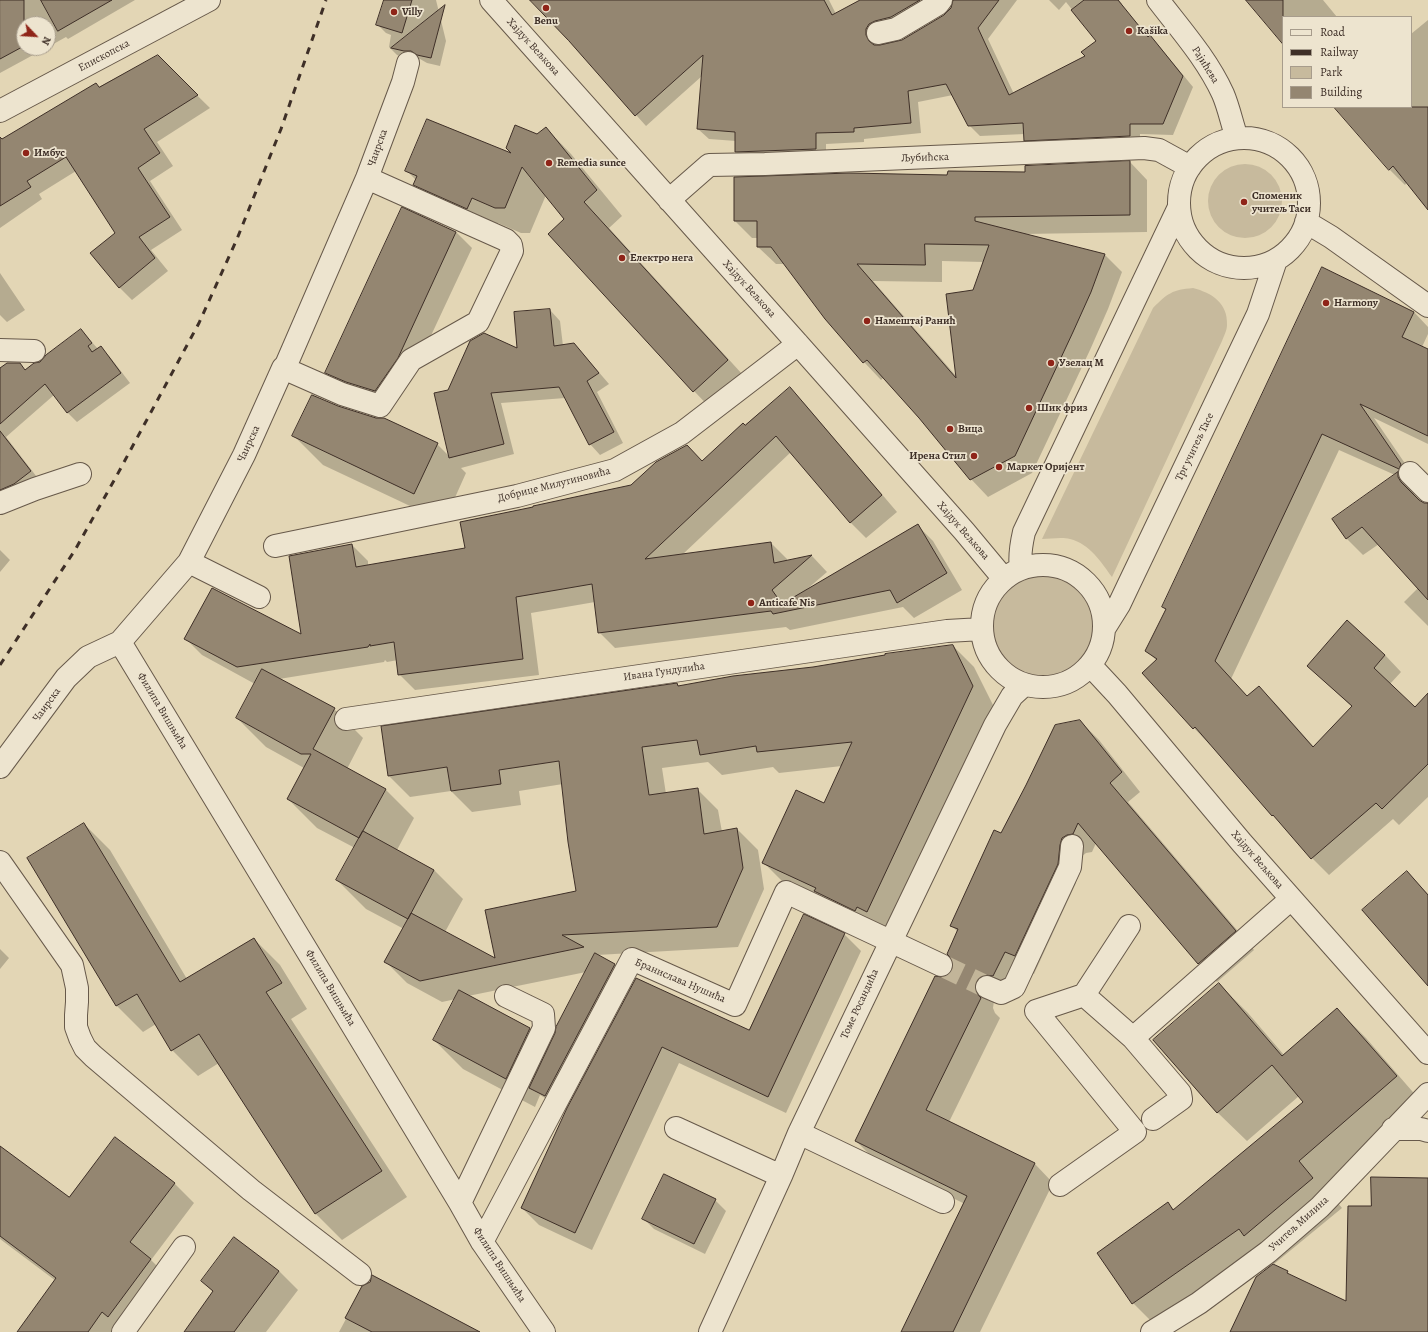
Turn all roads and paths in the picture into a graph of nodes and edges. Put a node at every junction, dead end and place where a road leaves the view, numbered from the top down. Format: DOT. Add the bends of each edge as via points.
graph roads {
  1 [pos="209,0"];
  2 [pos="491,0"];
  3 [pos="941,0"];
  4 [pos="1158,0"];
  5 [pos="878,33"];
  6 [pos="408,63"];
  7 [pos="0,111"];
  8 [pos="1237,138"];
  9 [pos="1190,167"];
  10 [pos="367,178"];
  11 [pos="669,200"];
  12 [pos="1179,207"];
  13 [pos="1306,222"];
  14 [pos="1276,260"];
  15 [pos="1428,306"];
  16 [pos="798,344"];
  17 [pos="0,350"];
  18 [pos="34,351"];
  19 [pos="283,368"];
  20 [pos="1410,473"];
  21 [pos="80,474"];
  22 [pos="1428,491"];
  23 [pos="0,503"];
  24 [pos="275,546"];
  25 [pos="189,562"];
  26 [pos="1012,574"];
  27 [pos="259,597"];
  28 [pos="1104,629"];
  29 [pos="982,630"];
  30 [pos="120,642"];
  31 [pos="1090,665"];
  32 [pos="1024,685"];
  33 [pos="346,718"];
  34 [pos="0,767"];
  35 [pos="1072,846"];
  36 [pos="0,862"];
  37 [pos="1291,899"];
  38 [pos="1129,926"];
  39 [pos="890,940"];
  40 [pos="941,964"];
  41 [pos="988,987"];
  42 [pos="1084,995"];
  43 [pos="506,996"];
  44 [pos="1133,1038"];
  45 [pos="1428,1053"];
  46 [pos="1428,1094"];
  47 [pos="1153,1119"];
  48 [pos="676,1128"];
  49 [pos="1394,1129"];
  50 [pos="1428,1131"];
  51 [pos="799,1133"];
  52 [pos="782,1176"];
  53 [pos="1060,1185"];
  54 [pos="943,1202"];
  55 [pos="460,1203"];
  56 [pos="482,1242"];
  57 [pos="184,1247"];
  58 [pos="360,1274"];
  59 [pos="123,1332"];
  60 [pos="544,1332"];
  61 [pos="710,1332"];
  62 [pos="1152,1332"];
  1 -- 7 [label="street, Епископска"];
  2 -- 11 [label="street, Хајдук Вељкова"];
  3 -- 5 [label="street" via="896,29"];
  4 -- 8 [label="street, Рајићева" via="1202,56 1223,95"];
  6 -- 10 [label="street, Чаирска"];
  8 -- 9 [label="street" via="1219,143 1203,153"];
  8 -- 13 [label="street" via="1258,139 1278,147 1294,161 1305,180 1310,201"];
  9 -- 11 [label="street, Љубићска" via="1159,150 1144,148 709,165"];
  9 -- 12 [label="street" via="1181,186"];
  10 -- 19 [label="street, Чаирска"];
  10 -- 19 [label="street" via="506,240 512,251 478,322 411,360 380,406 342,394"];
  11 -- 16 [label="street, Хајдук Вељкова"];
  12 -- 14 [label="street" via="1183,226 1192,242 1205,255 1222,264 1240,268 1259,266"];
  12 -- 26 [label="street" via="1024,532 1020,558"];
  13 -- 14 [label="street" via="1289,250"];
  13 -- 15 [label="street"];
  14 -- 28 [label="street, Трг учитељ Тасе" via="1258,314 1119,605"];
  16 -- 24 [label="street, Добрице Милутиновића" via="682,433 615,470 517,496"];
  16 -- 26 [label="street, Хајдук Вељкова" via="964,531"];
  17 -- 18 [label="street"];
  19 -- 25 [label="street, Чаирска" via="244,455"];
  20 -- 22 [label="street"];
  21 -- 23 [label="street" via="35,488"];
  25 -- 27 [label="street"];
  25 -- 30 [label="street, Чаирска"];
  26 -- 28 [label="street" via="1041,565 1061,568 1078,576 1092,591 1101,609"];
  26 -- 29 [label="street" via="991,593 984,611"];
  28 -- 31 [label="street" via="1100,649"];
  29 -- 32 [label="street" via="986,648 994,664 1008,677"];
  29 -- 33 [label="street, Ивана Гундулића" via="947,631"];
  30 -- 34 [label="street, Чаирска" via="88,657 66,678"];
  30 -- 55 [label="street, Филипа Вишњића"];
  31 -- 32 [label="street" via="1076,677 1060,685 1042,688"];
  31 -- 37 [label="street, Хајдук Вељкова"];
  32 -- 39 [label="street, Томе Росандића" via="1012,696 995,725"];
  35 -- 41 [label="street" via="1070,867 1014,987 1001,993"];
  36 -- 58 [label="street" via="72,965 77,988 76,1027 89,1052 252,1190"];
  37 -- 44 [label="street"];
  37 -- 45 [label="street, Хајдук Вељкова"];
  38 -- 42 [label="street"];
  39 -- 40 [label="street"];
  39 -- 51 [label="street, Томе Росандића"];
  39 -- 56 [label="street, Бранислава Нушића" via="786,892 735,1005 632,959"];
  42 -- 44 [label="street"];
  42 -- 53 [label="street" via="1036,1011 1135,1132"];
  43 -- 55 [label="street" via="543,1014 544,1028"];
  44 -- 47 [label="street" via="1180,1093 1181,1099"];
  46 -- 49 [label="street, Учитељ Милина"];
  48 -- 52 [label="street"];
  49 -- 50 [label="street"];
  49 -- 62 [label="street, Учитељ Милина" via="1320,1207 1268,1252 1199,1303"];
  51 -- 52 [label="street, Томе Росандића"];
  51 -- 54 [label="street"];
  52 -- 61 [label="street, Томе Росандића"];
  55 -- 56 [label="street, Филипа Вишњића"];
  56 -- 60 [label="street, Филипа Вишњића"];
  57 -- 59 [label="street"];
}
